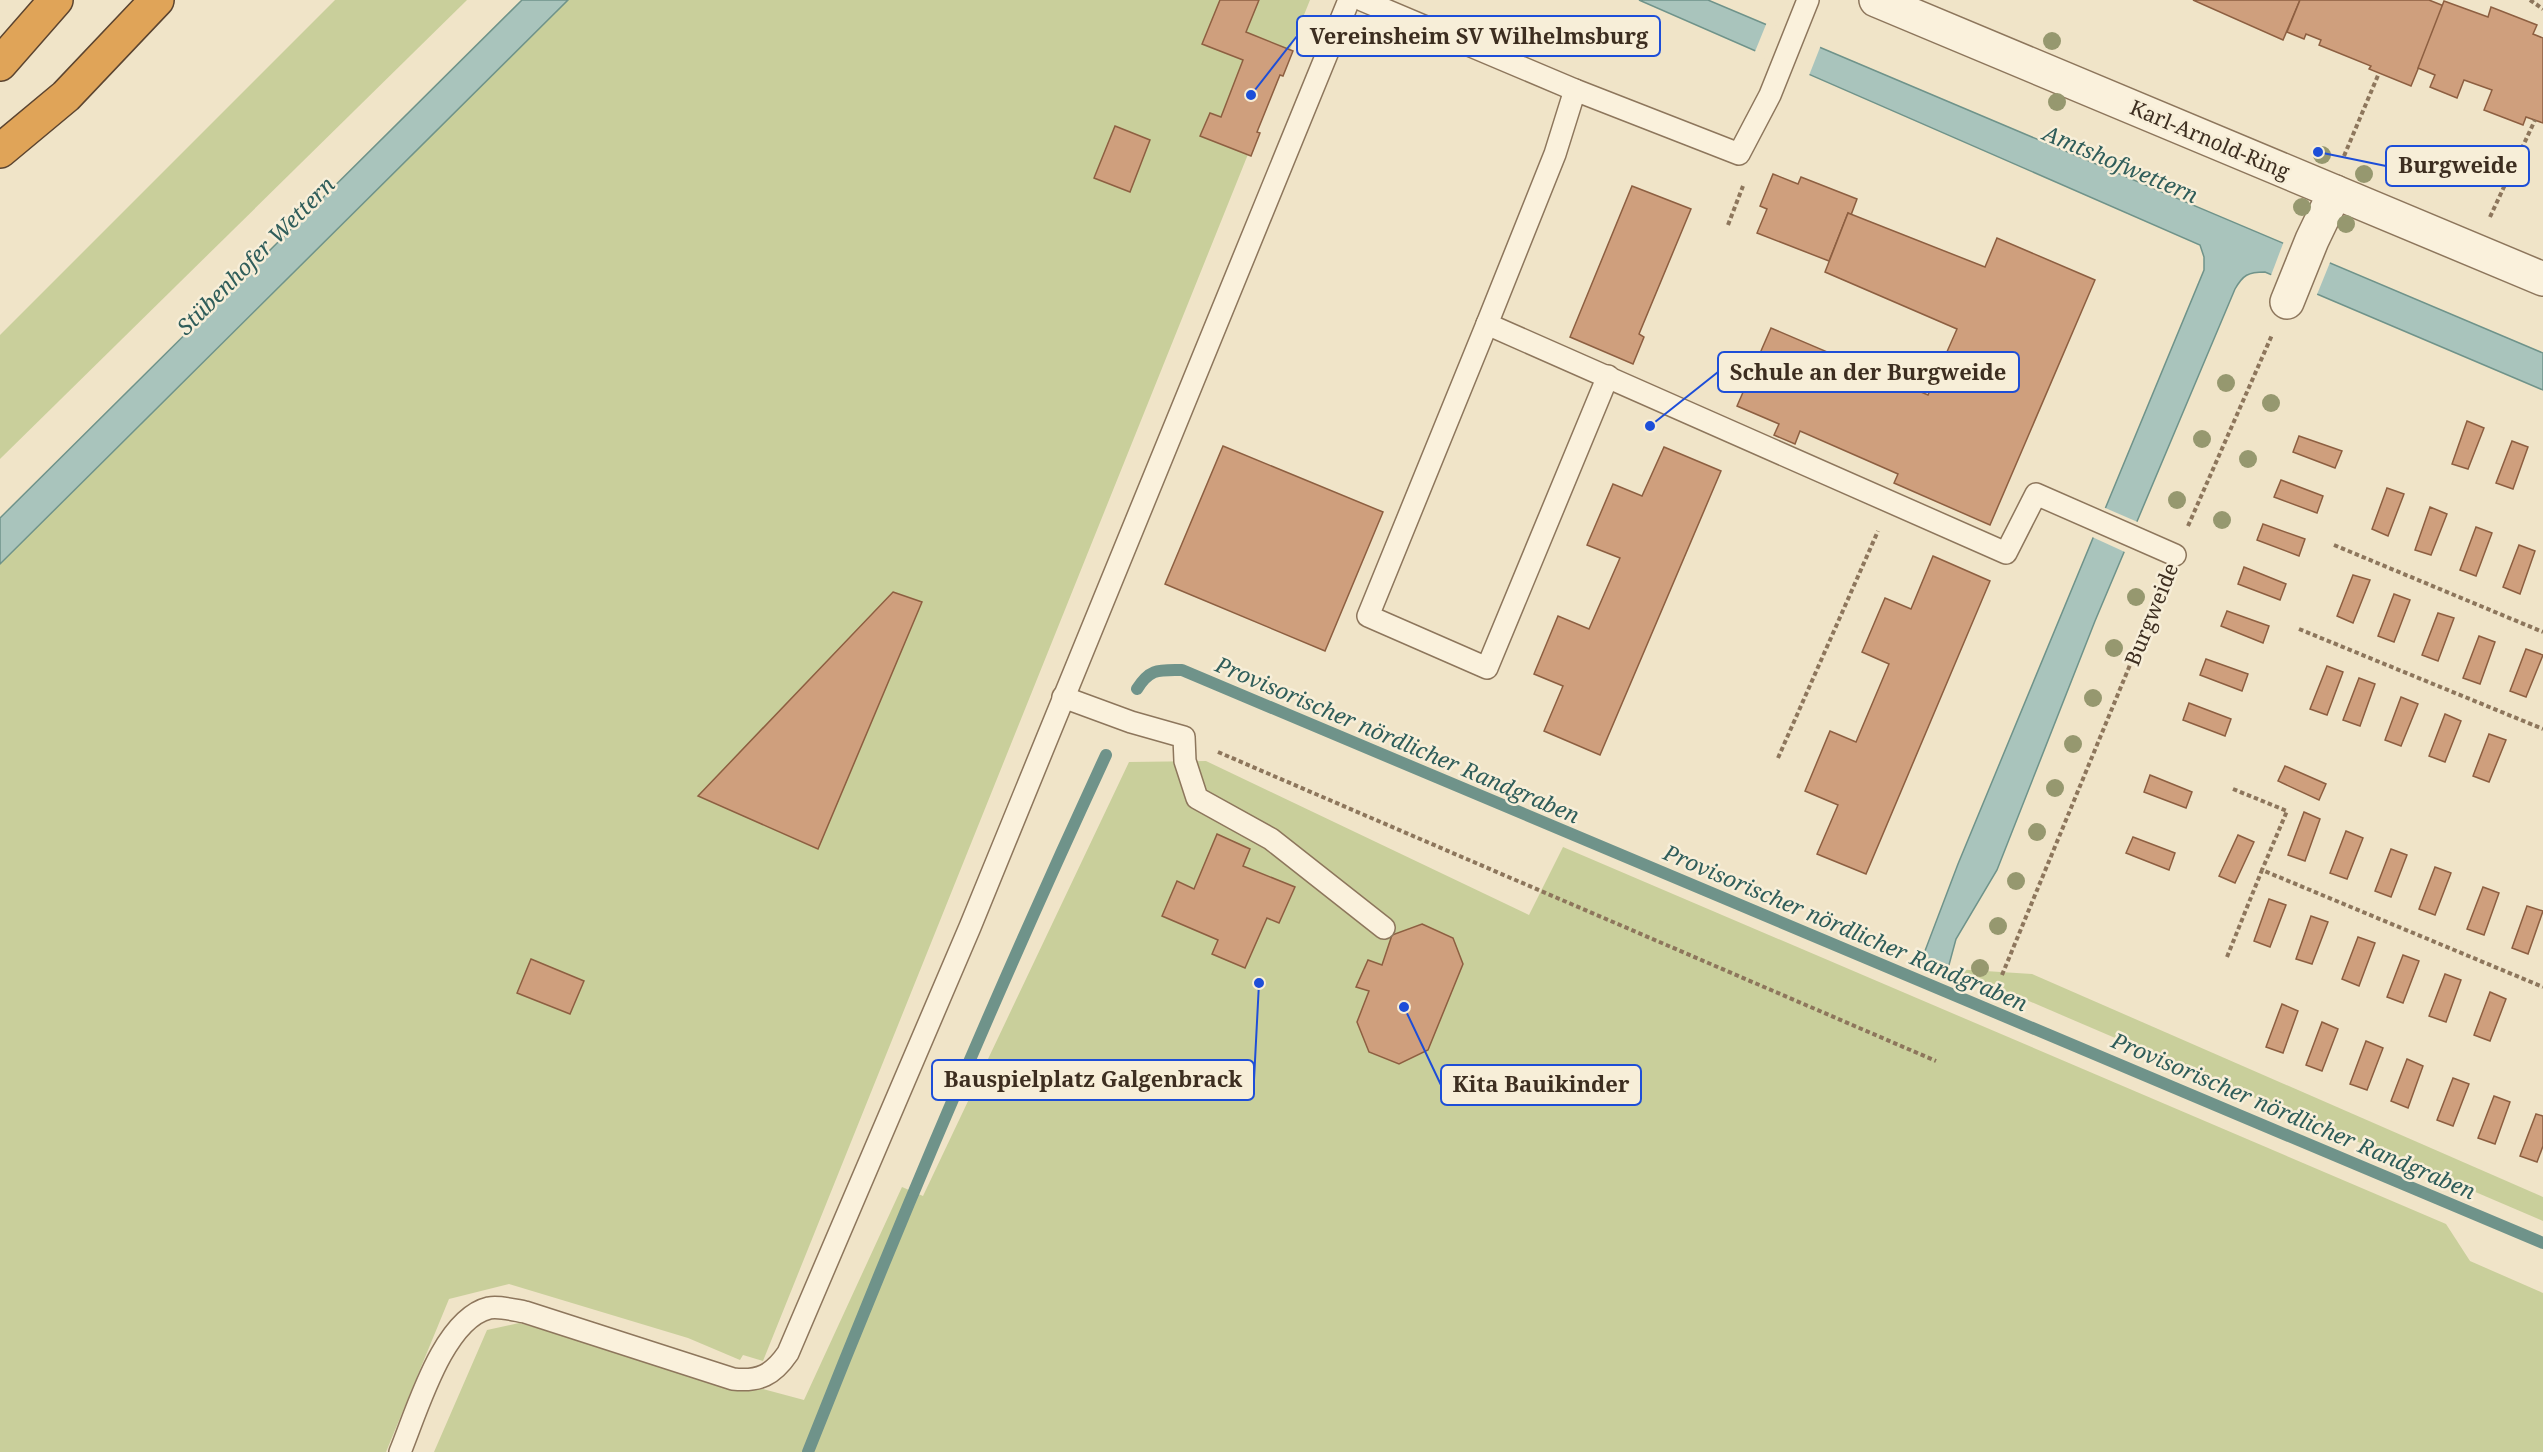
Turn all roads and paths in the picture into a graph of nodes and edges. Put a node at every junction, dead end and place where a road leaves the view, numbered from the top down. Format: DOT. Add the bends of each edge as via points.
graph roads {
  1 [pos="56,0"];
  2 [pos="157,0"];
  3 [pos="1349,0"];
  4 [pos="1362,0"];
  5 [pos="1808,0"];
  6 [pos="1876,0"];
  7 [pos="2530,0"];
  8 [pos="2543,9"];
  9 [pos="0,64"];
  10 [pos="2379,73"];
  11 [pos="1575,90"];
  12 [pos="2535,120"];
  13 [pos="0,151"];
  14 [pos="1739,154"];
  15 [pos="2335,192"];
  16 [pos="1728,225"];
  17 [pos="2475,250"];
  18 [pos="2543,279"];
  19 [pos="2287,302"];
  20 [pos="1487,324"];
  21 [pos="1608,376"];
  22 [pos="1890,503"];
  23 [pos="2334,545"];
  24 [pos="2175,555"];
  25 [pos="2299,628"];
  26 [pos="2543,632"];
  27 [pos="1063,697"];
  28 [pos="2543,729"];
  29 [pos="1184,737"];
  30 [pos="1778,758"];
  31 [pos="2233,789"];
  32 [pos="2262,870"];
  33 [pos="1384,928"];
  34 [pos="2227,957"];
  35 [pos="2002,975"];
  36 [pos="2543,987"];
  37 [pos="1936,1061"];
  38 [pos="400,1452"];
  1 -- 9 [label="highway"];
  2 -- 13 [label="highway" via="66,96"];
  3 -- 27 [label="lane"];
  4 -- 11 [label="lane"];
  5 -- 14 [label="lane" via="1773,87"];
  6 -- 15 [label="street, Karl-Arnold-Ring"];
  7 -- 8 [label="path"];
  10 -- 15 [label="path" via="2344,153"];
  11 -- 14 [label="lane"];
  11 -- 20 [label="lane" via="1556,154"];
  12 -- 17 [label="path"];
  14 -- 16 [label="path" via="1747,175"];
  15 -- 17 [label="street, Karl-Arnold-Ring"];
  15 -- 19 [label="street"];
  17 -- 18 [label="street, Karl-Arnold-Ring"];
  19 -- 24 [label="path, Burgweide"];
  20 -- 21 [label="lane"];
  20 -- 21 [label="lane" via="1368,616 1487,668"];
  21 -- 22 [label="lane"];
  22 -- 24 [label="lane" via="2006,553 2036,494"];
  22 -- 30 [label="path"];
  23 -- 26 [label="path"];
  24 -- 35 [label="path, Burgweide"];
  25 -- 28 [label="path"];
  27 -- 29 [label="lane"];
  27 -- 38 [label="lane" via="970,927 788,1353 779,1366 759,1379 733,1379 525,1312 492,1307 464,1321 446,1344"];
  29 -- 33 [label="lane" via="1185,761 1197,798 1271,839"];
  29 -- 37 [label="path"];
  31 -- 32 [label="path" via="2287,811"];
  32 -- 34 [label="path"];
  32 -- 36 [label="path"];
}
